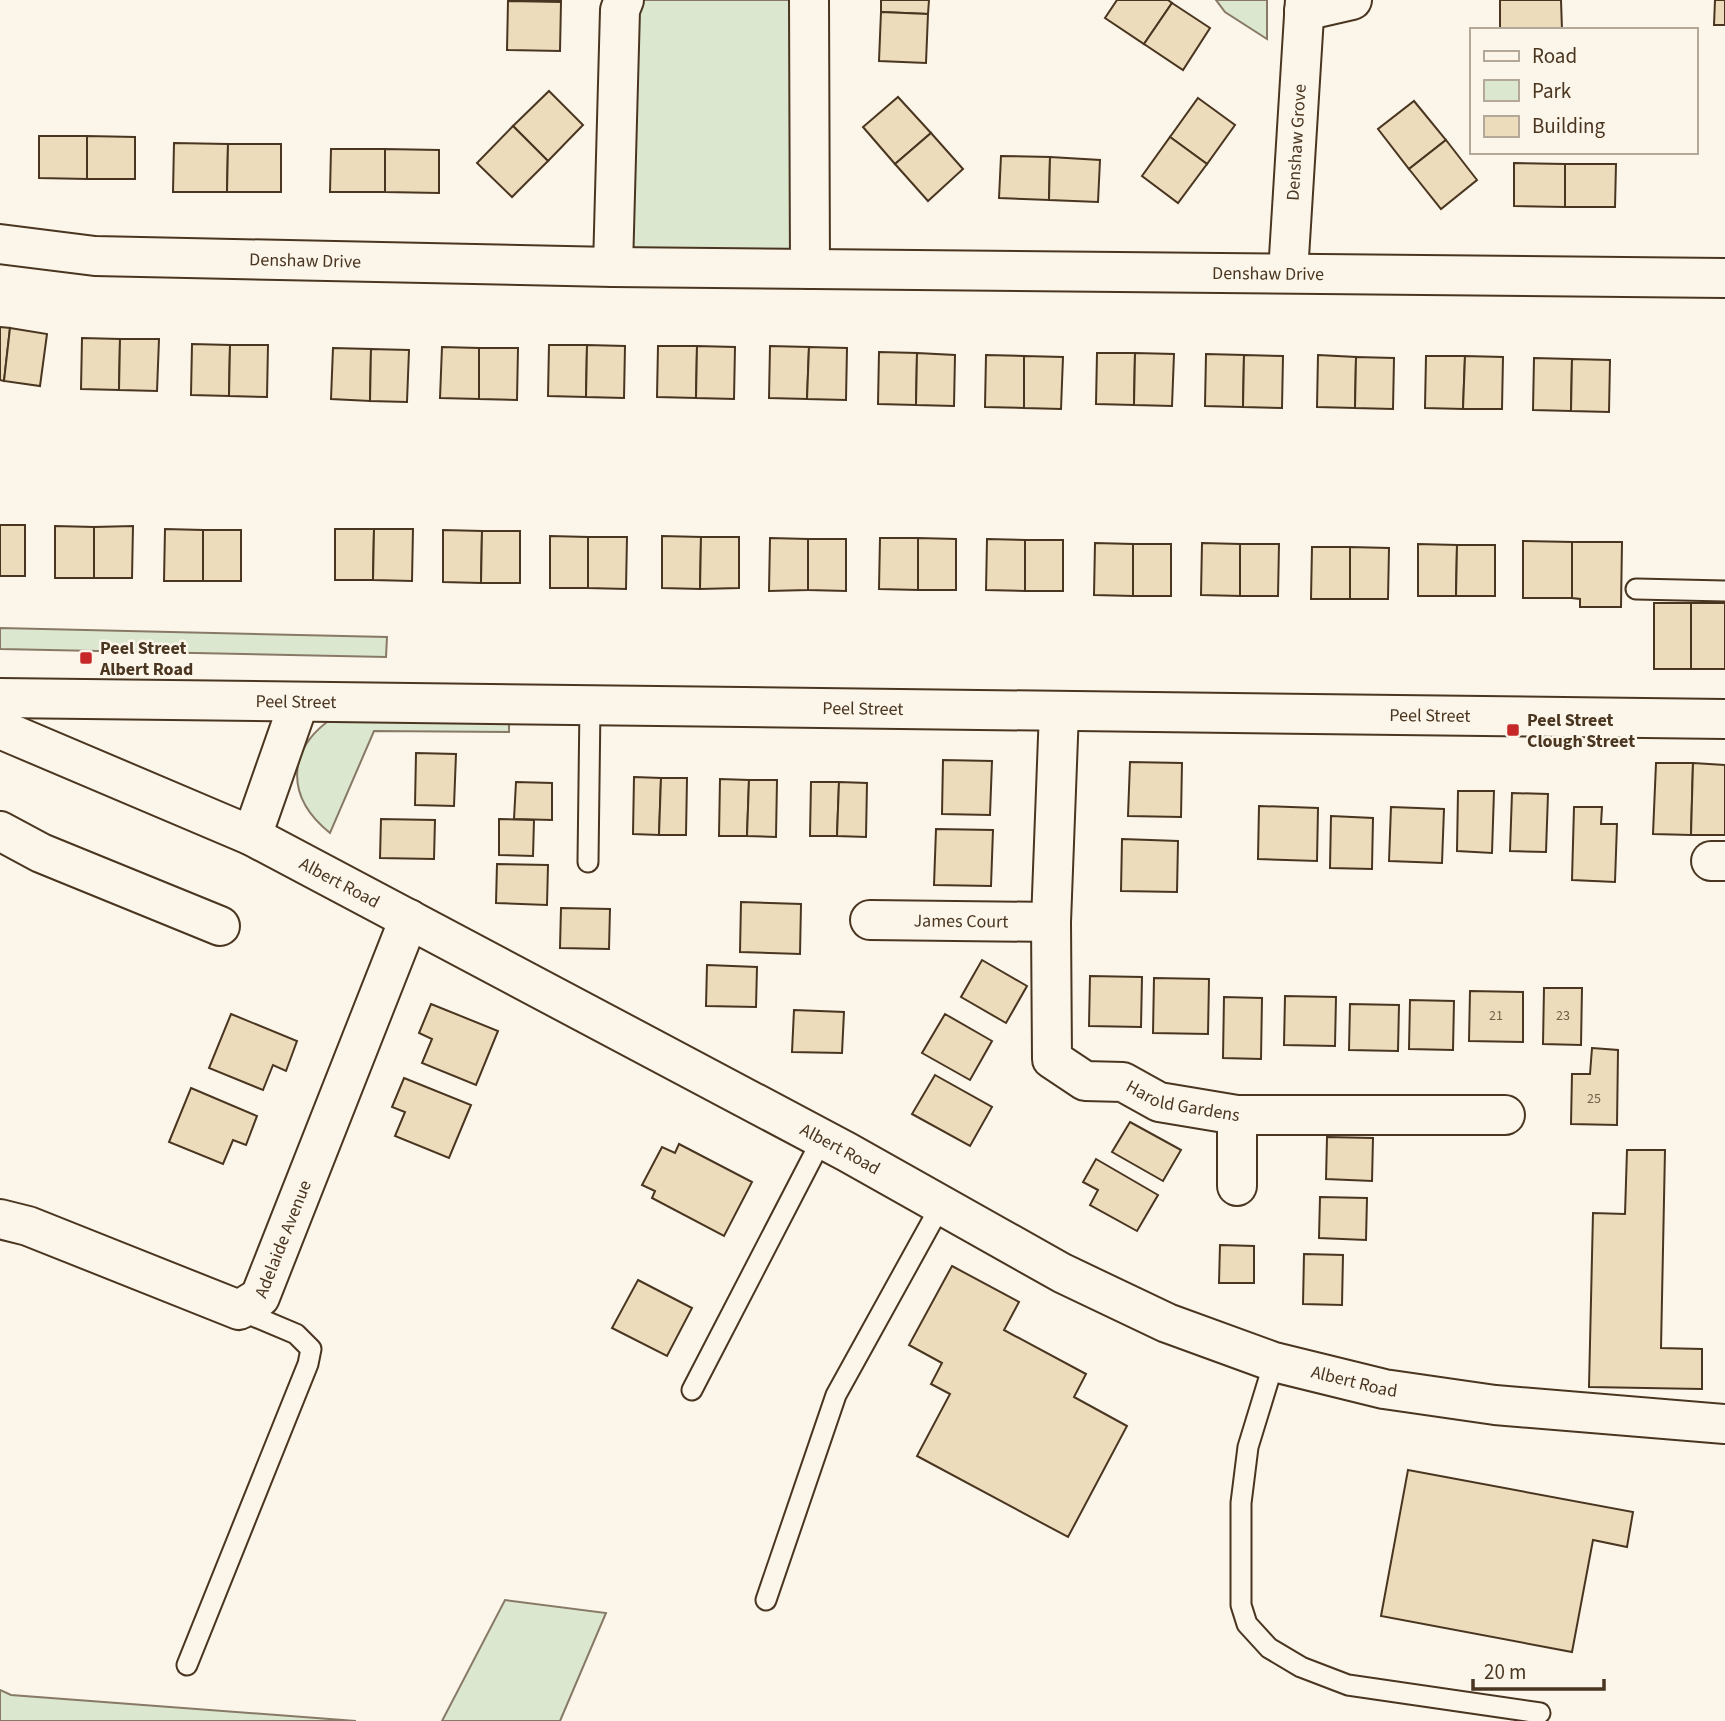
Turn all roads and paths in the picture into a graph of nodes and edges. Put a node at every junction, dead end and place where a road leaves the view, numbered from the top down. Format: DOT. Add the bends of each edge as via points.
graph roads {
  1 [pos="624,0"];
  2 [pos="809,0"];
  3 [pos="1352,0"];
  4 [pos="1304,5"];
  5 [pos="0,243"];
  6 [pos="613,268"];
  7 [pos="810,269"];
  8 [pos="1289,273"];
  9 [pos="1725,278"];
  10 [pos="1636,589"];
  11 [pos="1725,591"];
  12 [pos="0,698"];
  13 [pos="299,702"];
  14 [pos="590,705"];
  15 [pos="1059,711"];
  16 [pos="1725,719"];
  17 [pos="0,729"];
  18 [pos="0,831"];
  19 [pos="251,836"];
  20 [pos="588,862"];
  21 [pos="409,919"];
  22 [pos="870,920"];
  23 [pos="1051,922"];
  24 [pos="220,926"];
  25 [pos="1237,1115"];
  26 [pos="1505,1115"];
  27 [pos="822,1139"];
  28 [pos="1237,1186"];
  29 [pos="941,1205"];
  30 [pos="0,1219"];
  31 [pos="239,1310"];
  32 [pos="1274,1362"];
  33 [pos="692,1390"];
  34 [pos="1725,1424"];
  35 [pos="766,1600"];
  36 [pos="187,1665"];
  37 [pos="1540,1713"];
  1 -- 6 [label="street" via="620,10"];
  2 -- 7 [label="street"];
  3 -- 4 [label="street, Denshaw Grove"];
  4 -- 8 [label="street, Denshaw Grove"];
  5 -- 6 [label="street, Denshaw Drive" via="95,257"];
  6 -- 7 [label="street, Denshaw Drive"];
  7 -- 8 [label="street, Denshaw Drive"];
  8 -- 9 [label="street, Denshaw Drive"];
  10 -- 11 [label="lane"];
  12 -- 13 [label="street, Peel Street"];
  13 -- 14 [label="street, Peel Street"];
  13 -- 19 [label="street"];
  14 -- 15 [label="street, Peel Street"];
  14 -- 20 [label="lane"];
  15 -- 16 [label="street, Peel Street"];
  15 -- 23 [label="street, Harold Gardens"];
  17 -- 19 [label="street, Albert Road"];
  18 -- 24 [label="street" via="41,853"];
  19 -- 21 [label="street, Albert Road"];
  21 -- 27 [label="street, Albert Road"];
  21 -- 31 [label="street, Adelaide Avenue" via="260,1297"];
  22 -- 23 [label="street, James Court"];
  23 -- 25 [label="street, Harold Gardens" via="1052,1059 1085,1081 1123,1082 1159,1102"];
  25 -- 26 [label="street, Harold Gardens"];
  25 -- 28 [label="street"];
  27 -- 29 [label="street, Albert Road"];
  27 -- 33 [label="lane"];
  29 -- 32 [label="street, Albert Road" via="1062,1273 1167,1323"];
  29 -- 35 [label="lane" via="836,1395"];
  30 -- 31 [label="street, Adelaide Avenue"];
  31 -- 36 [label="lane" via="296,1334 311,1349"];
  32 -- 34 [label="street, Albert Road" via="1384,1389 1495,1405"];
  32 -- 37 [label="lane" via="1248,1447 1241,1503 1241,1605 1247,1624 1269,1648 1301,1667 1348,1685"];
}
